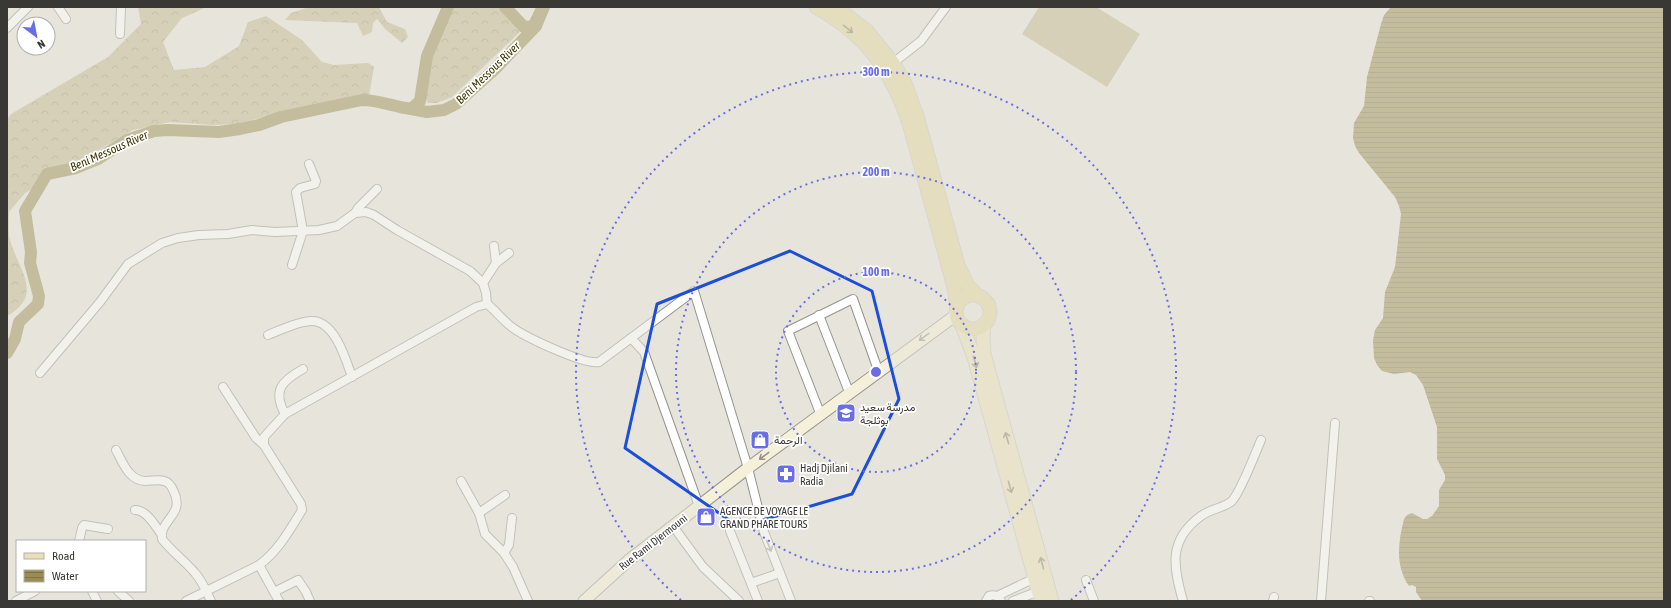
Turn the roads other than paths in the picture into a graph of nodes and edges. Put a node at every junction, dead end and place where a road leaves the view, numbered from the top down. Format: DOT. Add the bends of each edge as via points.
graph roads {
  1 [pos="28,7"];
  2 [pos="58,7"];
  3 [pos="121,7"];
  4 [pos="816,7"];
  5 [pos="836,7"];
  6 [pos="946,7"];
  7 [pos="66,19"];
  8 [pos="7,28"];
  9 [pos="120,34"];
  10 [pos="893,63"];
  11 [pos="309,164"];
  12 [pos="377,188"];
  13 [pos="355,213"];
  14 [pos="303,230"];
  15 [pos="494,246"];
  16 [pos="509,253"];
  17 [pos="496,263"];
  18 [pos="292,265"];
  19 [pos="483,283"];
  20 [pos="978,296"];
  21 [pos="487,304"];
  22 [pos="819,315"];
  23 [pos="959,315"];
  24 [pos="984,324"];
  25 [pos="268,335"];
  26 [pos="631,338"];
  27 [pos="303,369"];
  28 [pos="878,370"];
  29 [pos="40,373"];
  30 [pos="352,376"];
  31 [pos="223,387"];
  32 [pos="849,392"];
  33 [pos="820,413"];
  34 [pos="285,414"];
  35 [pos="1335,423"];
  36 [pos="1261,440"];
  37 [pos="264,445"];
  38 [pos="116,450"];
  39 [pos="748,468"];
  40 [pos="461,481"];
  41 [pos="505,494"];
  42 [pos="699,506"];
  43 [pos="135,510"];
  44 [pos="479,513"];
  45 [pos="512,518"];
  46 [pos="673,526"];
  47 [pos="108,529"];
  48 [pos="730,531"];
  49 [pos="162,535"];
  50 [pos="79,540"];
  51 [pos="504,553"];
  52 [pos="260,565"];
  53 [pos="780,573"];
  54 [pos="1035,578"];
  55 [pos="1086,580"];
  56 [pos="751,583"];
  57 [pos="33,592"];
  58 [pos="92,592"];
  59 [pos="119,592"];
  60 [pos="206,592"];
  61 [pos="274,592"];
  62 [pos="1040,596"];
  63 [pos="999,599"];
  64 [pos="16,601"];
  65 [pos="97,601"];
  66 [pos="129,601"];
  67 [pos="186,601"];
  68 [pos="211,601"];
  69 [pos="279,601"];
  70 [pos="310,601"];
  71 [pos="528,601"];
  72 [pos="584,601"];
  73 [pos="739,601"];
  74 [pos="758,601"];
  75 [pos="791,601"];
  76 [pos="986,601"];
  77 [pos="1013,601"];
  78 [pos="1052,601"];
  79 [pos="1094,601"];
  80 [pos="1183,601"];
  81 [pos="1321,601"];
  1 -- 8 [label="street"];
  2 -- 7 [label="street"];
  3 -- 9 [label="street"];
  4 -- 23 [label="highway, one-way" via="834,17 861,39 879,60 900,97 947,259"];
  5 -- 10 [label="highway" via="868,31"];
  6 -- 10 [label="street" via="921,41"];
  10 -- 20 [label="highway" via="905,83 916,116 958,265 968,286"];
  11 -- 14 [label="street" via="315,184 300,188 296,192"];
  12 -- 13 [label="street"];
  13 -- 14 [label="street" via="337,226"];
  13 -- 19 [label="street" via="366,212 374,215 470,271"];
  14 -- 18 [label="street"];
  14 -- 29 [label="street" via="252,230 178,238 162,243 128,264 100,302"];
  15 -- 17 [label="street"];
  16 -- 17 [label="street"];
  17 -- 19 [label="street"];
  19 -- 21 [label="street"];
  20 -- 23 [label="highway" via="964,298"];
  20 -- 24 [label="highway" via="990,308 990,314"];
  21 -- 26 [label="street" via="524,335 594,363"];
  21 -- 30 [label="street" via="476,306"];
  22 -- 28 [label="street" via="854,299"];
  22 -- 32 [label="street"];
  22 -- 33 [label="street" via="788,331"];
  23 -- 24 [label="highway" via="974,329"];
  23 -- 28 [label="main road, Rue Rami Djermouni, one-way"];
  23 -- 54 [label="main road, one-way" via="974,358"];
  78 -- 24 [label="main road, one-way" via="984,354"];
  25 -- 30 [label="street" via="312,321 323,324 337,338"];
  26 -- 39 [label="street" via="694,291"];
  26 -- 42 [label="street" via="644,352"];
  27 -- 34 [label="street" via="287,378 280,388 279,396"];
  28 -- 32 [label="main road, Rue Rami Djermouni"];
  30 -- 34 [label="street"];
  31 -- 37 [label="street" via="256,438"];
  32 -- 33 [label="main road, Rue Rami Djermouni"];
  33 -- 39 [label="main road, Rue Rami Djermouni, one-way"];
  34 -- 37 [label="street" via="264,437"];
  35 -- 81 [label="street"];
  36 -- 80 [label="street" via="1232,501 1202,515 1181,538 1176,548 1175,562"];
  37 -- 52 [label="street" via="301,504 302,510 281,543"];
  38 -- 49 [label="street" via="134,478 139,481 163,480 174,490 178,500 177,508"];
  39 -- 42 [label="main road, Rue Rami Djermouni"];
  39 -- 53 [label="street, one-way" via="764,532"];
  40 -- 44 [label="street"];
  41 -- 44 [label="street"];
  42 -- 46 [label="main road, Rue Rami Djermouni"];
  43 -- 49 [label="street" via="144,513"];
  44 -- 51 [label="street" via="485,534"];
  45 -- 51 [label="street" via="509,545"];
  46 -- 72 [label="main road, Rue Rami Djermouni" via="629,560"];
  46 -- 73 [label="street" via="703,567"];
  47 -- 50 [label="street" via="84,525"];
  48 -- 56 [label="street"];
  49 -- 60 [label="street" via="168,547 195,573"];
  51 -- 71 [label="street"];
  52 -- 60 [label="street"];
  52 -- 61 [label="street"];
  53 -- 56 [label="street"];
  53 -- 75 [label="street"];
  54 -- 62 [label="main road"];
  54 -- 63 [label="street"];
  55 -- 79 [label="street"];
  56 -- 74 [label="street"];
  57 -- 64 [label="street"];
  58 -- 65 [label="street"];
  59 -- 66 [label="street"];
  60 -- 67 [label="street"];
  60 -- 68 [label="street"];
  61 -- 69 [label="street"];
  61 -- 70 [label="street" via="298,580"];
  62 -- 77 [label="street"];
  63 -- 76 [label="street" via="989,596"];
}
